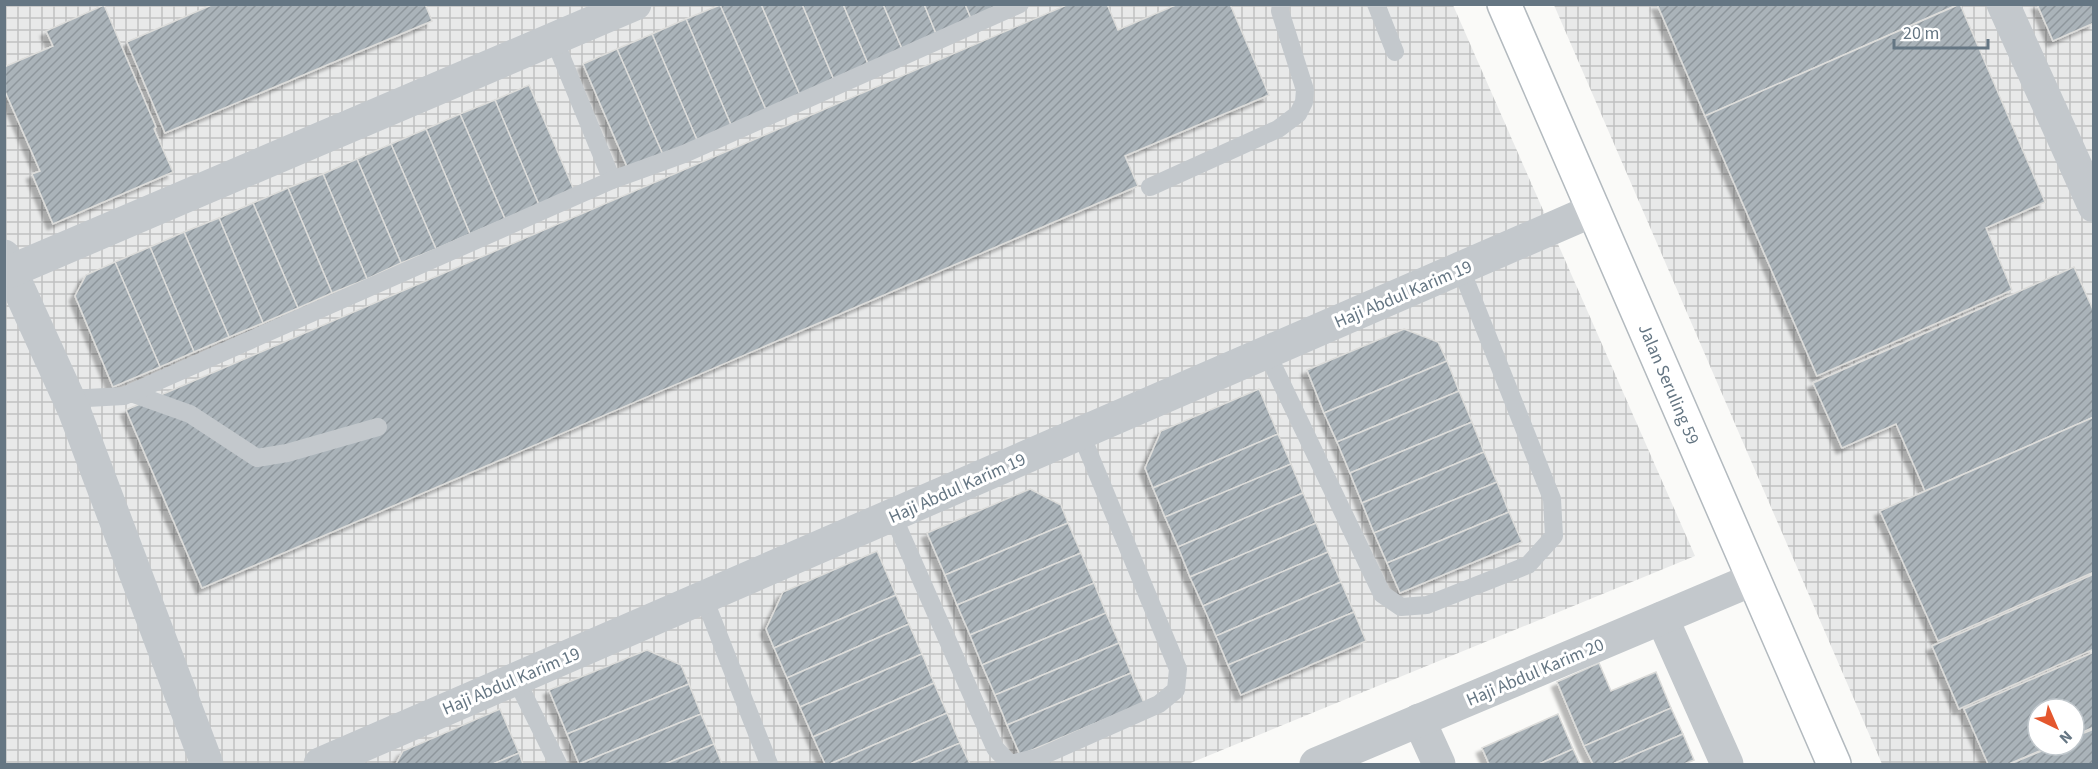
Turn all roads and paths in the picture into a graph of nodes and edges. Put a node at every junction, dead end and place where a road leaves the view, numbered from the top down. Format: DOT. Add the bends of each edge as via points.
graph roads {
  1 [pos="635,4"];
  2 [pos="1020,4"];
  3 [pos="1281,4"];
  4 [pos="1376,4"];
  5 [pos="1504,4"];
  6 [pos="2003,4"];
  7 [pos="554,39"];
  8 [pos="1395,52"];
  9 [pos="612,180"];
  10 [pos="1150,187"];
  11 [pos="2094,206"];
  12 [pos="1594,210"];
  13 [pos="7,268"];
  14 [pos="1461,269"];
  15 [pos="1268,353"];
  16 [pos="131,393"];
  17 [pos="69,399"];
  18 [pos="378,427"];
  19 [pos="1081,434"];
  20 [pos="893,516"];
  21 [pos="1754,579"];
  22 [pos="704,598"];
  23 [pos="1662,618"];
  24 [pos="516,679"];
  25 [pos="1419,720"];
  26 [pos="325,763"];
  27 [pos="207,765"];
  28 [pos="558,765"];
  29 [pos="769,765"];
  30 [pos="1316,765"];
  31 [pos="1439,765"];
  32 [pos="1727,765"];
  33 [pos="1834,765"];
  1 -- 7 [label="street"];
  2 -- 9 [label="lane" via="684,154"];
  3 -- 10 [label="lane" via="1305,90 1298,114 1278,129"];
  4 -- 8 [label="lane"];
  5 -- 12 [label="main road, Jalan Seruling 59"];
  6 -- 11 [label="street"];
  7 -- 9 [label="lane"];
  7 -- 13 [label="street"];
  9 -- 16 [label="lane"];
  12 -- 14 [label="street, Haji Abdul Karim 19"];
  12 -- 21 [label="main road, Jalan Seruling 59"];
  13 -- 17 [label="street"];
  14 -- 15 [label="street, Haji Abdul Karim 19"];
  14 -- 15 [label="lane" via="1552,498 1554,536 1528,566 1426,605 1401,607 1382,594"];
  15 -- 19 [label="street, Haji Abdul Karim 19"];
  16 -- 17 [label="lane"];
  16 -- 18 [label="lane" via="190,414 257,458"];
  17 -- 27 [label="street"];
  19 -- 20 [label="street, Haji Abdul Karim 19"];
  19 -- 20 [label="lane" via="1178,669 1176,690 1159,704 1040,758 1010,764 995,748"];
  20 -- 22 [label="street, Haji Abdul Karim 19"];
  21 -- 23 [label="street, Haji Abdul Karim 20"];
  21 -- 33 [label="main road, Jalan Seruling 59"];
  22 -- 24 [label="street, Haji Abdul Karim 19"];
  22 -- 29 [label="lane"];
  23 -- 25 [label="street, Haji Abdul Karim 20"];
  23 -- 32 [label="street"];
  24 -- 26 [label="street, Haji Abdul Karim 19"];
  24 -- 28 [label="lane"];
  25 -- 30 [label="street, Haji Abdul Karim 20"];
  25 -- 31 [label="street"];
}
